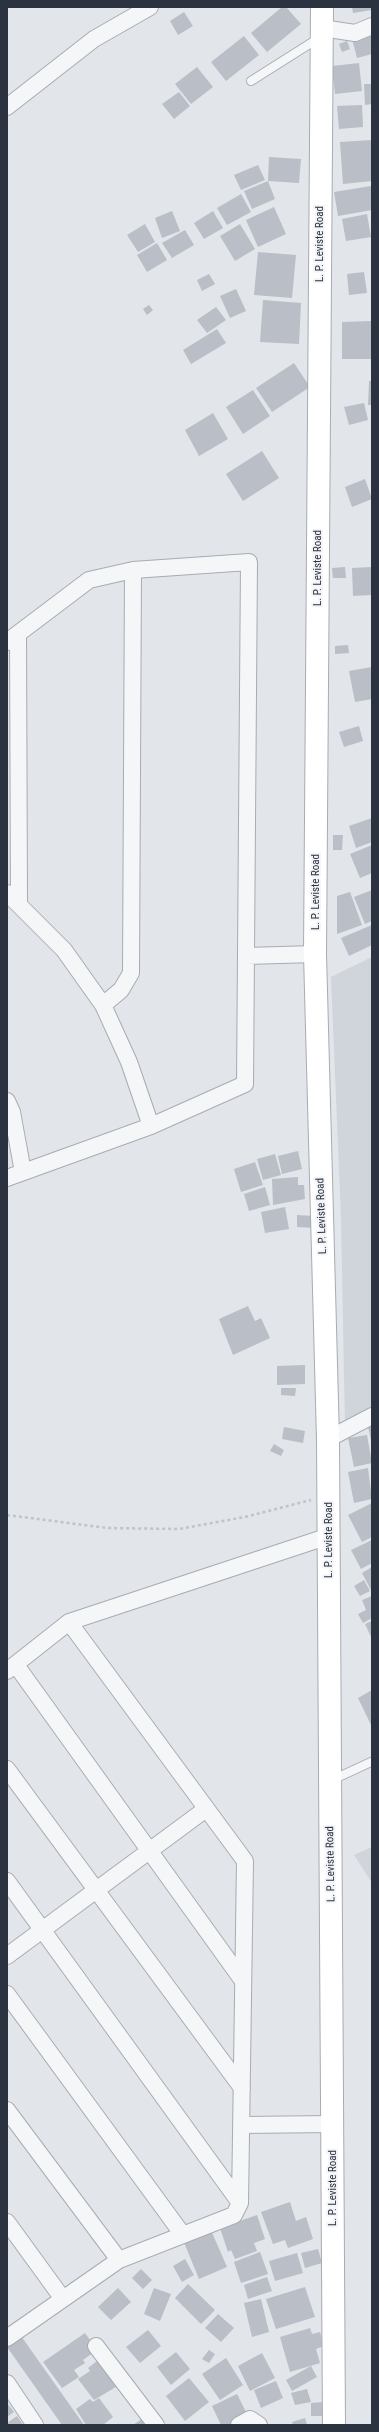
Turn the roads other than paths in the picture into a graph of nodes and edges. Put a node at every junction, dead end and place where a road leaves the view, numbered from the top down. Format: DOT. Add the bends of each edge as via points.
graph roads {
  1 [pos="150,7"];
  2 [pos="322,24"];
  3 [pos="372,26"];
  4 [pos="251,81"];
  5 [pos="7,107"];
  6 [pos="133,570"];
  7 [pos="12,638"];
  8 [pos="13,898"];
  9 [pos="315,954"];
  10 [pos="246,956"];
  11 [pos="103,1005"];
  12 [pos="7,1101"];
  13 [pos="151,1126"];
  14 [pos="23,1172"];
  15 [pos="7,1178"];
  16 [pos="372,1416"];
  17 [pos="328,1440"];
  18 [pos="329,1536"];
  19 [pos="69,1622"];
  20 [pos="11,1668"];
  21 [pos="372,1762"];
  22 [pos="7,1769"];
  23 [pos="330,1781"];
  24 [pos="206,1809"];
  25 [pos="150,1851"];
  26 [pos="7,1881"];
  27 [pos="96,1890"];
  28 [pos="42,1930"];
  29 [pos="7,1956"];
  30 [pos="243,1981"];
  31 [pos="7,1994"];
  32 [pos="242,2088"];
  33 [pos="7,2110"];
  34 [pos="333,2124"];
  35 [pos="241,2125"];
  36 [pos="240,2203"];
  37 [pos="7,2222"];
  38 [pos="183,2235"];
  39 [pos="119,2260"];
  40 [pos="63,2299"];
  41 [pos="7,2338"];
  42 [pos="96,2346"];
  43 [pos="7,2383"];
  44 [pos="35,2425"];
  45 [pos="156,2425"];
  46 [pos="239,2425"];
  47 [pos="259,2425"];
  48 [pos="334,2425"];
  1 -- 5 [label="street" via="94,39"];
  2 -- 3 [label="street" via="355,33"];
  2 -- 4 [label="lane"];
  2 -- 9 [label="main road, L. P. Leviste Road"];
  6 -- 7 [label="street" via="89,580"];
  6 -- 10 [label="street" via="249,562"];
  6 -- 11 [label="street" via="131,973 121,990"];
  7 -- 8 [label="street"];
  8 -- 11 [label="street" via="64,950"];
  9 -- 10 [label="street"];
  9 -- 17 [label="main road, L. P. Leviste Road"];
  10 -- 13 [label="street" via="245,1084"];
  11 -- 13 [label="street" via="129,1062"];
  12 -- 14 [label="street" via="12,1112"];
  13 -- 14 [label="street"];
  14 -- 15 [label="street"];
  16 -- 17 [label="street"];
  17 -- 18 [label="main road, L. P. Leviste Road"];
  18 -- 19 [label="street"];
  18 -- 23 [label="main road, L. P. Leviste Road"];
  19 -- 20 [label="street"];
  19 -- 24 [label="street"];
  20 -- 25 [label="street"];
  21 -- 23 [label="lane"];
  22 -- 27 [label="street"];
  23 -- 34 [label="main road, L. P. Leviste Road"];
  24 -- 25 [label="street"];
  24 -- 30 [label="street" via="245,1861"];
  25 -- 27 [label="street"];
  25 -- 30 [label="street"];
  26 -- 28 [label="street"];
  27 -- 28 [label="street"];
  27 -- 32 [label="street"];
  28 -- 29 [label="street"];
  28 -- 36 [label="street"];
  30 -- 32 [label="street"];
  31 -- 38 [label="street"];
  32 -- 35 [label="street"];
  33 -- 39 [label="street"];
  34 -- 35 [label="street"];
  34 -- 48 [label="main road, L. P. Leviste Road"];
  35 -- 36 [label="street"];
  36 -- 38 [label="street" via="234,2215"];
  37 -- 40 [label="street"];
  38 -- 39 [label="street"];
  39 -- 40 [label="street"];
  40 -- 41 [label="street"];
  42 -- 45 [label="street"];
  43 -- 44 [label="street"];
  46 -- 47 [label="street" via="250,2419"];
}
